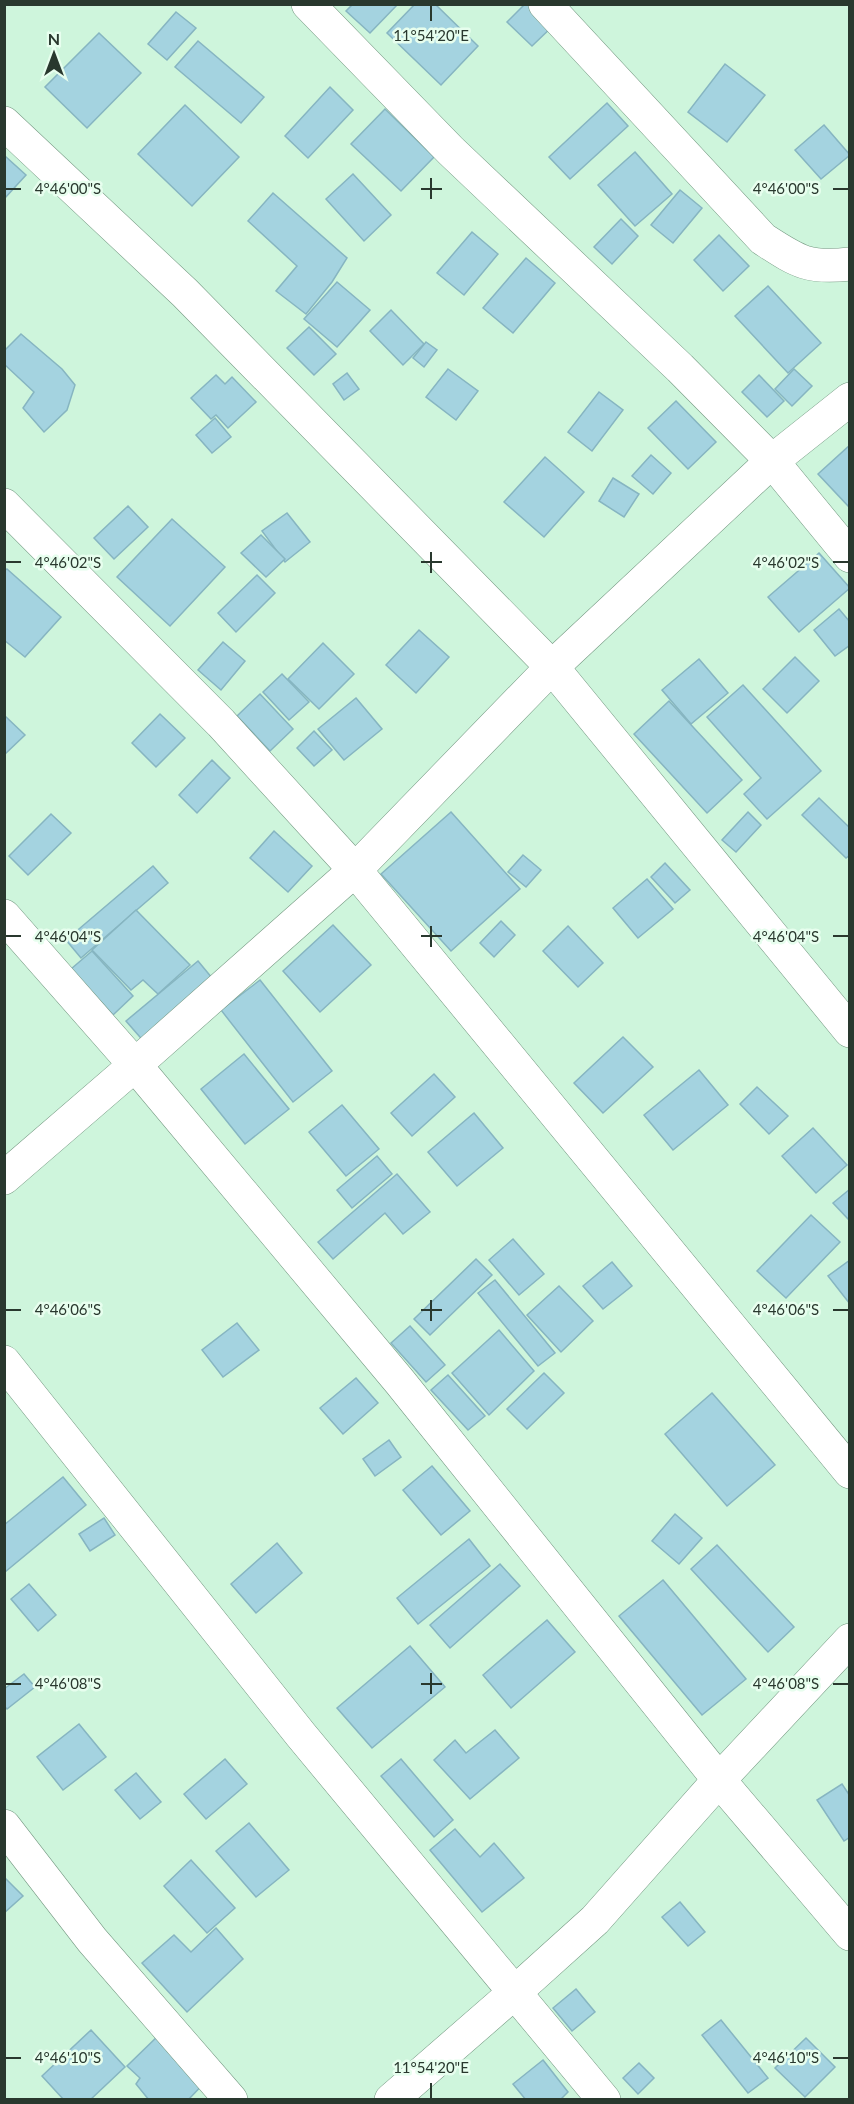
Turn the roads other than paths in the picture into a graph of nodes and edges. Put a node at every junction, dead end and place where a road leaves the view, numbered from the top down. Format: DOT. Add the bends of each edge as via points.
graph roads {
  1 [pos="308,4"];
  2 [pos="545,4"];
  3 [pos="4,123"];
  4 [pos="849,264"];
  5 [pos="849,399"];
  6 [pos="772,461"];
  7 [pos="4,505"];
  8 [pos="849,556"];
  9 [pos="552,667"];
  10 [pos="355,870"];
  11 [pos="4,916"];
  12 [pos="849,1030"];
  13 [pos="135,1065"];
  14 [pos="4,1178"];
  15 [pos="4,1362"];
  16 [pos="849,1472"];
  17 [pos="849,1640"];
  18 [pos="719,1780"];
  19 [pos="4,1826"];
  20 [pos="849,1934"];
  21 [pos="514,1993"];
  22 [pos="231,2100"];
  23 [pos="391,2100"];
  24 [pos="604,2100"];
  1 -- 6 [label="street" via="451,151"];
  2 -- 4 [label="street" via="763,239 798,262"];
  3 -- 9 [label="street" via="185,293"];
  5 -- 6 [label="street"];
  6 -- 8 [label="street"];
  6 -- 9 [label="street"];
  7 -- 10 [label="street" via="221,723"];
  9 -- 10 [label="street"];
  9 -- 12 [label="street"];
  10 -- 13 [label="street"];
  10 -- 16 [label="street"];
  11 -- 13 [label="street"];
  13 -- 14 [label="street"];
  13 -- 18 [label="street" via="408,1391"];
  15 -- 21 [label="street" via="301,1735"];
  17 -- 18 [label="street"];
  18 -- 20 [label="street"];
  18 -- 21 [label="street" via="595,1920"];
  19 -- 22 [label="street" via="92,1940"];
  21 -- 23 [label="street"];
  21 -- 24 [label="street"];
}
